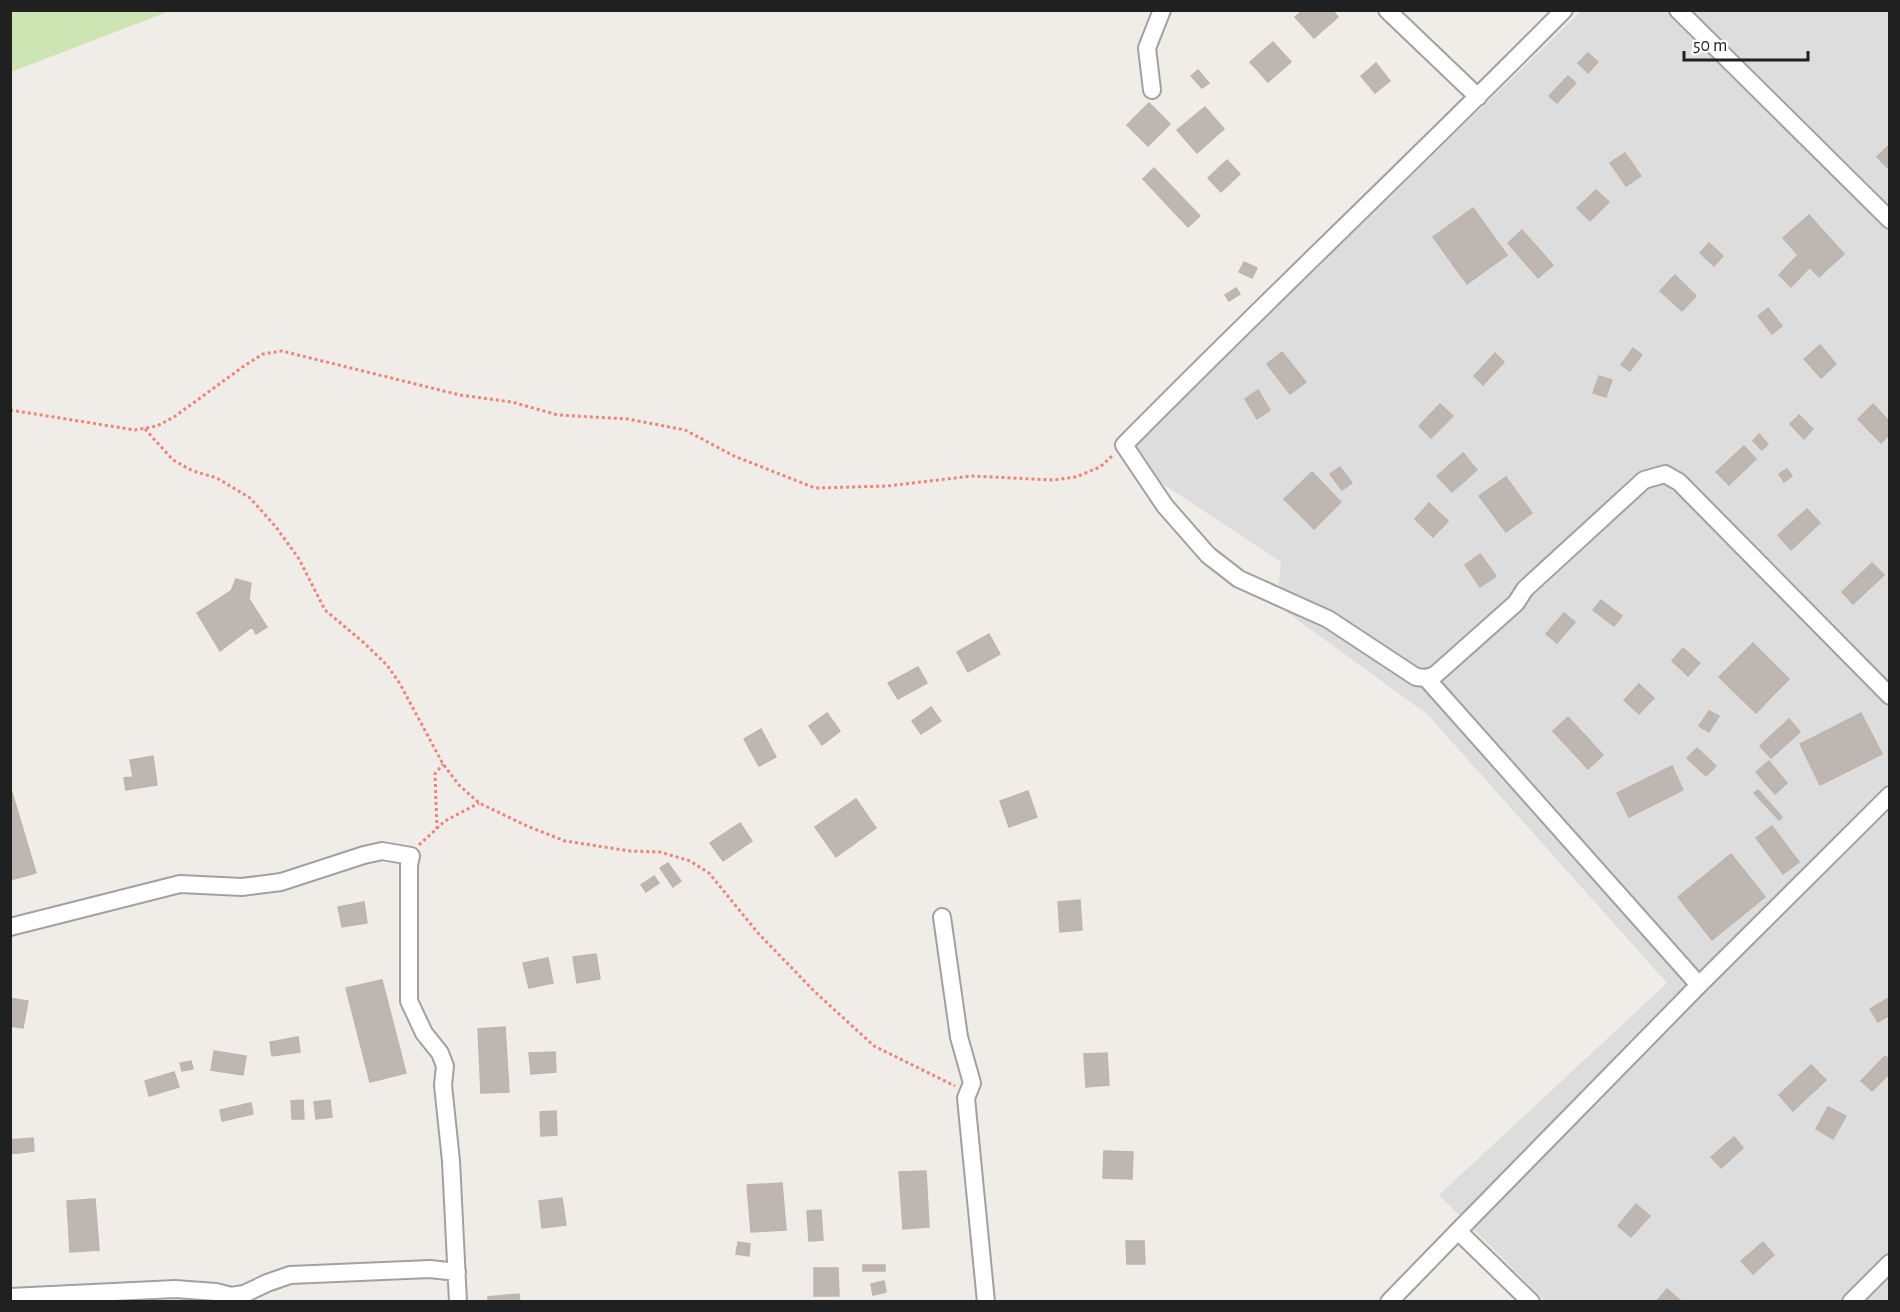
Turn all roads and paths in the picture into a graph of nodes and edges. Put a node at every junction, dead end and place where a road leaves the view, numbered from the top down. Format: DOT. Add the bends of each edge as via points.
graph roads {
  1 [pos="1162,10"];
  2 [pos="1387,10"];
  3 [pos="1564,10"];
  4 [pos="1678,10"];
  5 [pos="1152,90"];
  6 [pos="1478,97"];
  7 [pos="1890,220"];
  8 [pos="10,410"];
  9 [pos="145,428"];
  10 [pos="1124,445"];
  11 [pos="1426,678"];
  12 [pos="1890,696"];
  13 [pos="443,764"];
  14 [pos="1890,795"];
  15 [pos="479,803"];
  16 [pos="437,829"];
  17 [pos="411,856"];
  18 [pos="942,917"];
  19 [pos="10,927"];
  20 [pos="1699,984"];
  21 [pos="966,1098"];
  22 [pos="1458,1231"];
  23 [pos="1890,1263"];
  24 [pos="457,1272"];
  25 [pos="10,1297"];
  26 [pos="458,1302"];
  27 [pos="986,1302"];
  28 [pos="1389,1302"];
  29 [pos="1531,1302"];
  30 [pos="1851,1302"];
  1 -- 5 [label="street" via="1146,48"];
  2 -- 6 [label="street"];
  3 -- 6 [label="street"];
  4 -- 7 [label="street"];
  6 -- 10 [label="street"];
  8 -- 9 [label="path" via="135,430"];
  9 -- 10 [label="path" via="174,417 263,354 282,351 558,415 628,419 685,430 734,456 815,488 887,486 972,476 1053,480 1076,477 1100,466"];
  9 -- 13 [label="path" via="173,460 217,478 257,505 299,559 325,610 387,665"];
  10 -- 11 [label="street" via="1165,506 1208,555 1239,579 1328,619 1416,677"];
  11 -- 12 [label="street" via="1435,675 1516,603 1525,590 1644,480 1665,474 1679,483"];
  11 -- 20 [label="street"];
  13 -- 15 [label="path"];
  13 -- 16 [label="path" via="435,774"];
  14 -- 20 [label="street"];
  15 -- 16 [label="path"];
  15 -- 21 [label="path" via="565,841 660,852 690,861 709,873 758,933 874,1046 959,1088"];
  16 -- 17 [label="path"];
  17 -- 19 [label="street" via="382,851 281,882 242,888 180,884"];
  17 -- 24 [label="street" via="409,1001 445,1066 443,1085"];
  18 -- 21 [label="street" via="959,1037 972,1083"];
  20 -- 22 [label="street"];
  21 -- 27 [label="street"];
  22 -- 28 [label="street"];
  22 -- 29 [label="street"];
  23 -- 30 [label="street"];
  24 -- 25 [label="street" via="430,1269 290,1275 231,1296 175,1289"];
  24 -- 26 [label="street"];
}
